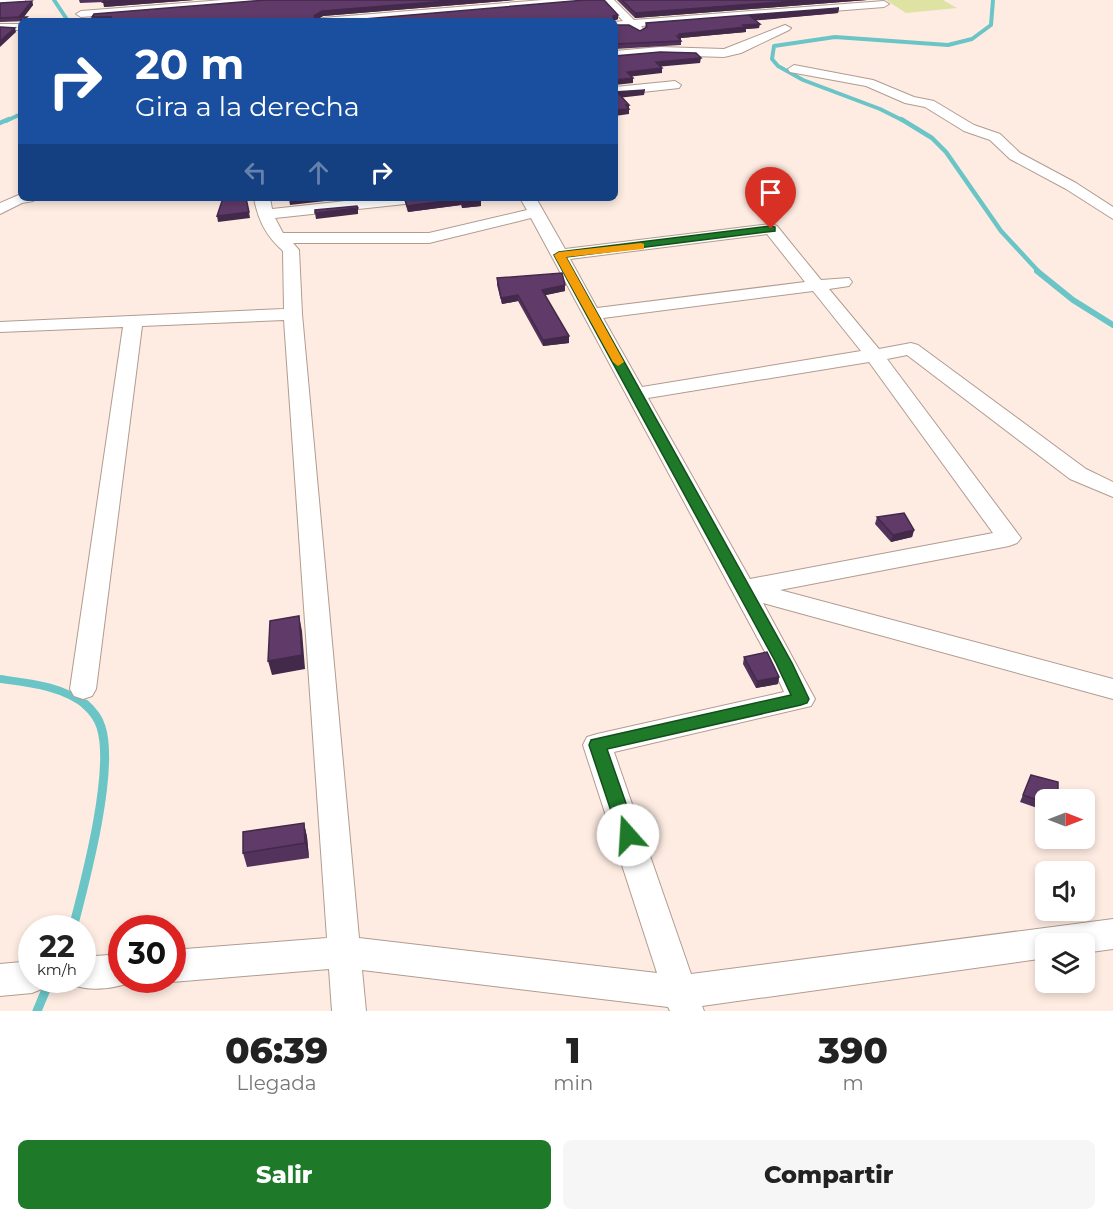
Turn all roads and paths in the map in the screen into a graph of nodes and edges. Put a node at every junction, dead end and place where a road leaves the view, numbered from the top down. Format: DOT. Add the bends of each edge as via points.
graph roads {
  1 [pos="266,0"];
  2 [pos="416,0"];
  3 [pos="583,0"];
  4 [pos="608,0"];
  5 [pos="749,0"];
  6 [pos="879,0"];
  7 [pos="0,2"];
  8 [pos="21,2"];
  9 [pos="234,5"];
  10 [pos="765,13"];
  11 [pos="81,14"];
  12 [pos="425,17"];
  13 [pos="400,18"];
  14 [pos="631,24"];
  15 [pos="618,25"];
  16 [pos="0,27"];
  17 [pos="18,27"];
  18 [pos="660,51"];
  19 [pos="618,55"];
  20 [pos="794,69"];
  21 [pos="675,85"];
  22 [pos="618,91"];
  23 [pos="18,199"];
  24 [pos="357,201"];
  25 [pos="532,205"];
  26 [pos="263,206"];
  27 [pos="0,209"];
  28 [pos="1113,214"];
  29 [pos="277,238"];
  30 [pos="559,255"];
  31 [pos="843,282"];
  32 [pos="818,285"];
  33 [pos="294,314"];
  34 [pos="592,314"];
  35 [pos="133,322"];
  36 [pos="0,327"];
  37 [pos="874,355"];
  38 [pos="636,394"];
  39 [pos="1113,490"];
  40 [pos="743,589"];
  41 [pos="83,689"];
  42 [pos="1113,690"];
  43 [pos="1113,934"];
  44 [pos="344,952"];
  45 [pos="186,965"];
  46 [pos="18,978"];
  47 [pos="0,980"];
  48 [pos="685,1002"];
  49 [pos="349,1011"];
  1 -- 9 [label="street"];
  2 -- 12 [label="street"];
  3 -- 12 [label="street"];
  4 -- 14 [label="street"];
  5 -- 10 [label="street"];
  6 -- 10 [label="street" via="884,4"];
  7 -- 8 [label="street"];
  9 -- 11 [label="street"];
  10 -- 14 [label="street"];
  10 -- 18 [label="street" via="785,28 737,50"];
  12 -- 13 [label="street"];
  14 -- 15 [label="street"];
  14 -- 18 [label="street"];
  16 -- 17 [label="street"];
  18 -- 19 [label="street"];
  20 -- 28 [label="street" via="869,83 929,104 969,128 995,137 1016,156"];
  21 -- 22 [label="street"];
  23 -- 27 [label="street"];
  24 -- 26 [label="street"];
  25 -- 29 [label="street" via="429,238"];
  25 -- 30 [label="street"];
  26 -- 29 [label="street"];
  29 -- 33 [label="street" via="291,250"];
  30 -- 32 [label="street" via="771,229"];
  30 -- 34 [label="street"];
  31 -- 32 [label="street"];
  32 -- 34 [label="street"];
  32 -- 37 [label="street"];
  33 -- 35 [label="street"];
  33 -- 44 [label="street"];
  34 -- 38 [label="street"];
  35 -- 36 [label="street"];
  35 -- 41 [label="street"];
  37 -- 38 [label="street"];
  37 -- 39 [label="street" via="911,349 1078,474"];
  37 -- 40 [label="street" via="1010,538"];
  38 -- 40 [label="street"];
  40 -- 42 [label="street"];
  40 -- 48 [label="street" via="801,699 597,745"];
  43 -- 48 [label="street"];
  44 -- 45 [label="street"];
  44 -- 48 [label="street"];
  44 -- 49 [label="street"];
  46 -- 47 [label="street"];
}
